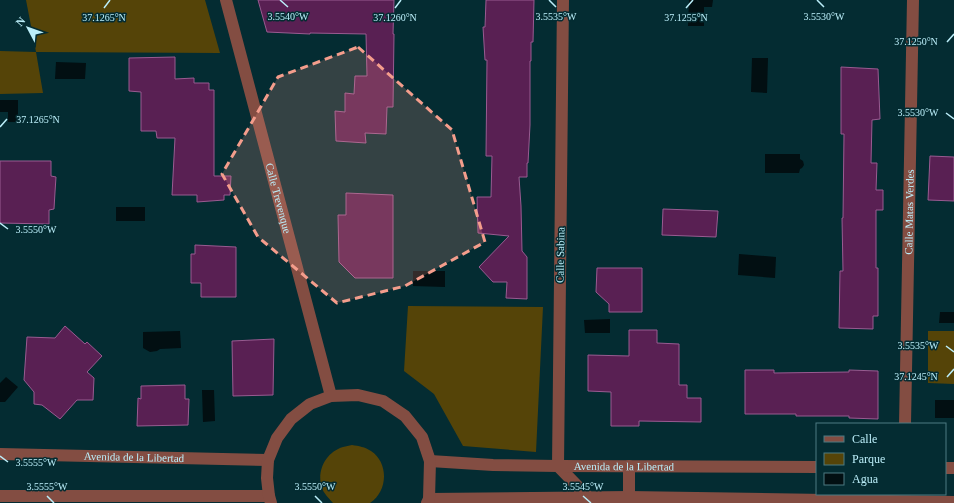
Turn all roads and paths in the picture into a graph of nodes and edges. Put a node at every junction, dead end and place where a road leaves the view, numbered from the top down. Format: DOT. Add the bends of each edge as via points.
graph roads {
  1 [pos="226,0"];
  2 [pos="563,0"];
  3 [pos="913,0"];
  4 [pos="331,396"];
  5 [pos="905,423"];
  6 [pos="0,454"];
  7 [pos="268,460"];
  8 [pos="430,461"];
  9 [pos="558,466"];
  10 [pos="629,466"];
  11 [pos="816,467"];
  12 [pos="0,496"];
  13 [pos="589,498"];
  14 [pos="270,499"];
  15 [pos="629,500"];
  16 [pos="904,500"];
  17 [pos="428,501"];
  18 [pos="954,502"];
  1 -- 4 [label="street, Calle Trevenque"];
  2 -- 9 [label="street, Calle Sabina"];
  3 -- 5 [label="street, Calle Matas Verdes"];
  4 -- 7 [label="street" via="310,404 291,419 276,438"];
  4 -- 8 [label="street" via="358,395 383,402 405,416 422,437"];
  6 -- 7 [label="street, Avenida de la Libertad"];
  7 -- 14 [label="street"];
  8 -- 9 [label="street, Avenida de la Libertad"];
  8 -- 17 [label="street"];
  9 -- 10 [label="street, Avenida de la Libertad"];
  9 -- 13 [label="street"];
  10 -- 11 [label="street, Avenida de la Libertad"];
  10 -- 15 [label="street"];
  12 -- 14 [label="street"];
  13 -- 15 [label="street"];
  13 -- 17 [label="street"];
  15 -- 16 [label="street"];
  16 -- 18 [label="street"];
}
